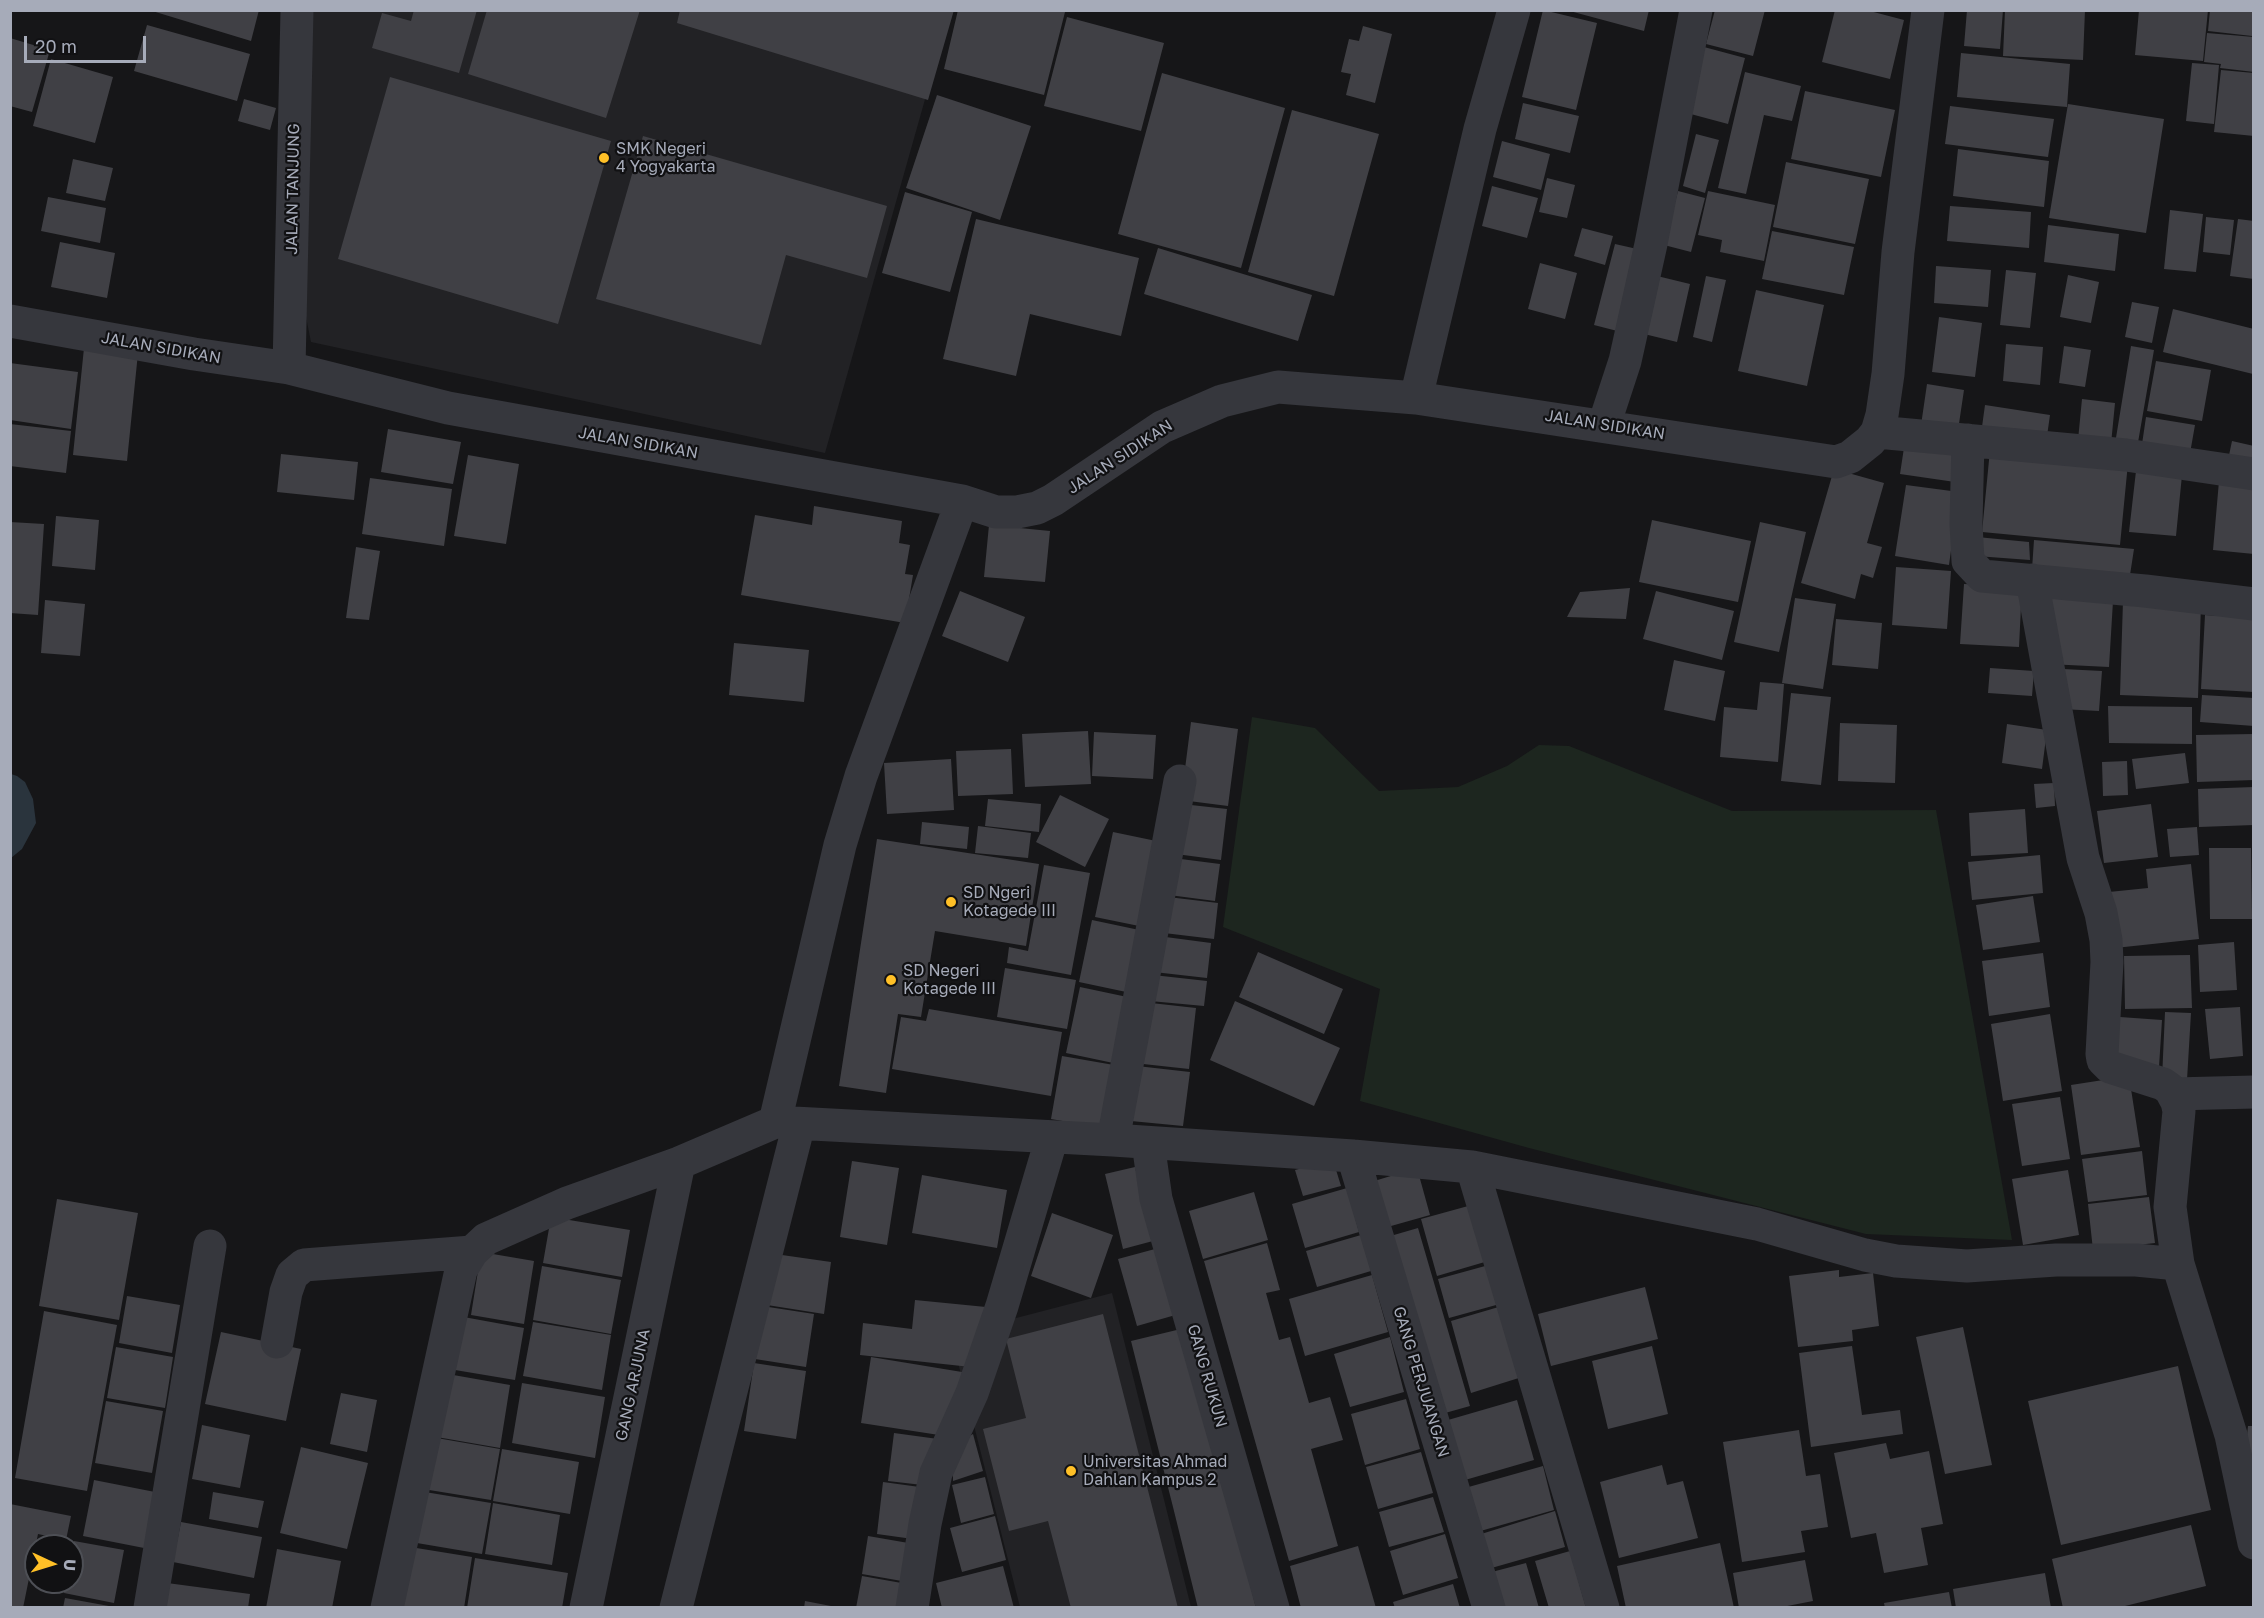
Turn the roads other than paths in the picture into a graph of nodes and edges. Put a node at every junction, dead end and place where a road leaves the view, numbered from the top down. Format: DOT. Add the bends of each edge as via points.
graph roads {
  1 [pos="297,10"];
  2 [pos="1514,10"];
  3 [pos="1696,10"];
  4 [pos="1928,10"];
  5 [pos="10,321"];
  6 [pos="289,368"];
  7 [pos="1416,398"];
  8 [pos="1604,425"];
  9 [pos="1877,432"];
  10 [pos="1968,440"];
  11 [pos="2253,474"];
  12 [pos="962,501"];
  13 [pos="2032,580"];
  14 [pos="2253,604"];
  15 [pos="1180,781"];
  16 [pos="2253,1092"];
  17 [pos="2175,1094"];
  18 [pos="787,1123"];
  19 [pos="1052,1137"];
  20 [pos="1113,1140"];
  21 [pos="1148,1143"];
  22 [pos="1353,1156"];
  23 [pos="679,1163"];
  24 [pos="1473,1167"];
  25 [pos="210,1246"];
  26 [pos="472,1252"];
  27 [pos="2178,1264"];
  28 [pos="278,1342"];
  29 [pos="2253,1543"];
  30 [pos="150,1608"];
  31 [pos="387,1608"];
  32 [pos="586,1608"];
  33 [pos="676,1608"];
  34 [pos="912,1608"];
  35 [pos="1273,1608"];
  36 [pos="1489,1608"];
  37 [pos="1603,1608"];
  1 -- 6 [label="street, JALAN TANJUNG"];
  2 -- 7 [label="street" via="1480,129"];
  3 -- 8 [label="street" via="1625,361"];
  4 -- 9 [label="street" via="1898,252 1888,374"];
  5 -- 6 [label="street, JALAN SIDIKAN"];
  6 -- 12 [label="street, JALAN SIDIKAN" via="448,408"];
  7 -- 8 [label="street, JALAN SIDIKAN"];
  7 -- 12 [label="street, JALAN SIDIKAN" via="1278,387 1222,401 1162,427 1037,508 996,512"];
  8 -- 9 [label="street, JALAN SIDIKAN" via="1836,462 1860,451"];
  9 -- 10 [label="street"];
  10 -- 11 [label="street" via="2126,455"];
  10 -- 13 [label="street" via="1968,561 1982,576"];
  12 -- 18 [label="street" via="861,777 844,834 824,911"];
  13 -- 14 [label="street"];
  13 -- 17 [label="street" via="2083,858 2106,940 2103,1060 2110,1067 2163,1084"];
  15 -- 20 [label="street"];
  16 -- 17 [label="street"];
  17 -- 27 [label="street" via="2179,1111 2170,1207"];
  18 -- 19 [label="street"];
  18 -- 23 [label="street"];
  18 -- 33 [label="street"];
  19 -- 20 [label="street"];
  19 -- 34 [label="street" via="972,1393 936,1473"];
  20 -- 21 [label="street"];
  21 -- 22 [label="street"];
  21 -- 35 [label="street, GANG RUKUN" via="1156,1199"];
  22 -- 24 [label="street"];
  22 -- 36 [label="street, GANG PERJUANGAN"];
  23 -- 26 [label="street" via="567,1203 486,1239"];
  23 -- 32 [label="street, GANG ARJUNA"];
  24 -- 27 [label="street" via="1757,1224 1896,1261 1967,1266 2056,1260"];
  24 -- 37 [label="street"];
  25 -- 30 [label="street"];
  26 -- 28 [label="street" via="304,1265 292,1275"];
  26 -- 31 [label="street" via="461,1270"];
  27 -- 29 [label="street" via="2231,1435"];
}
